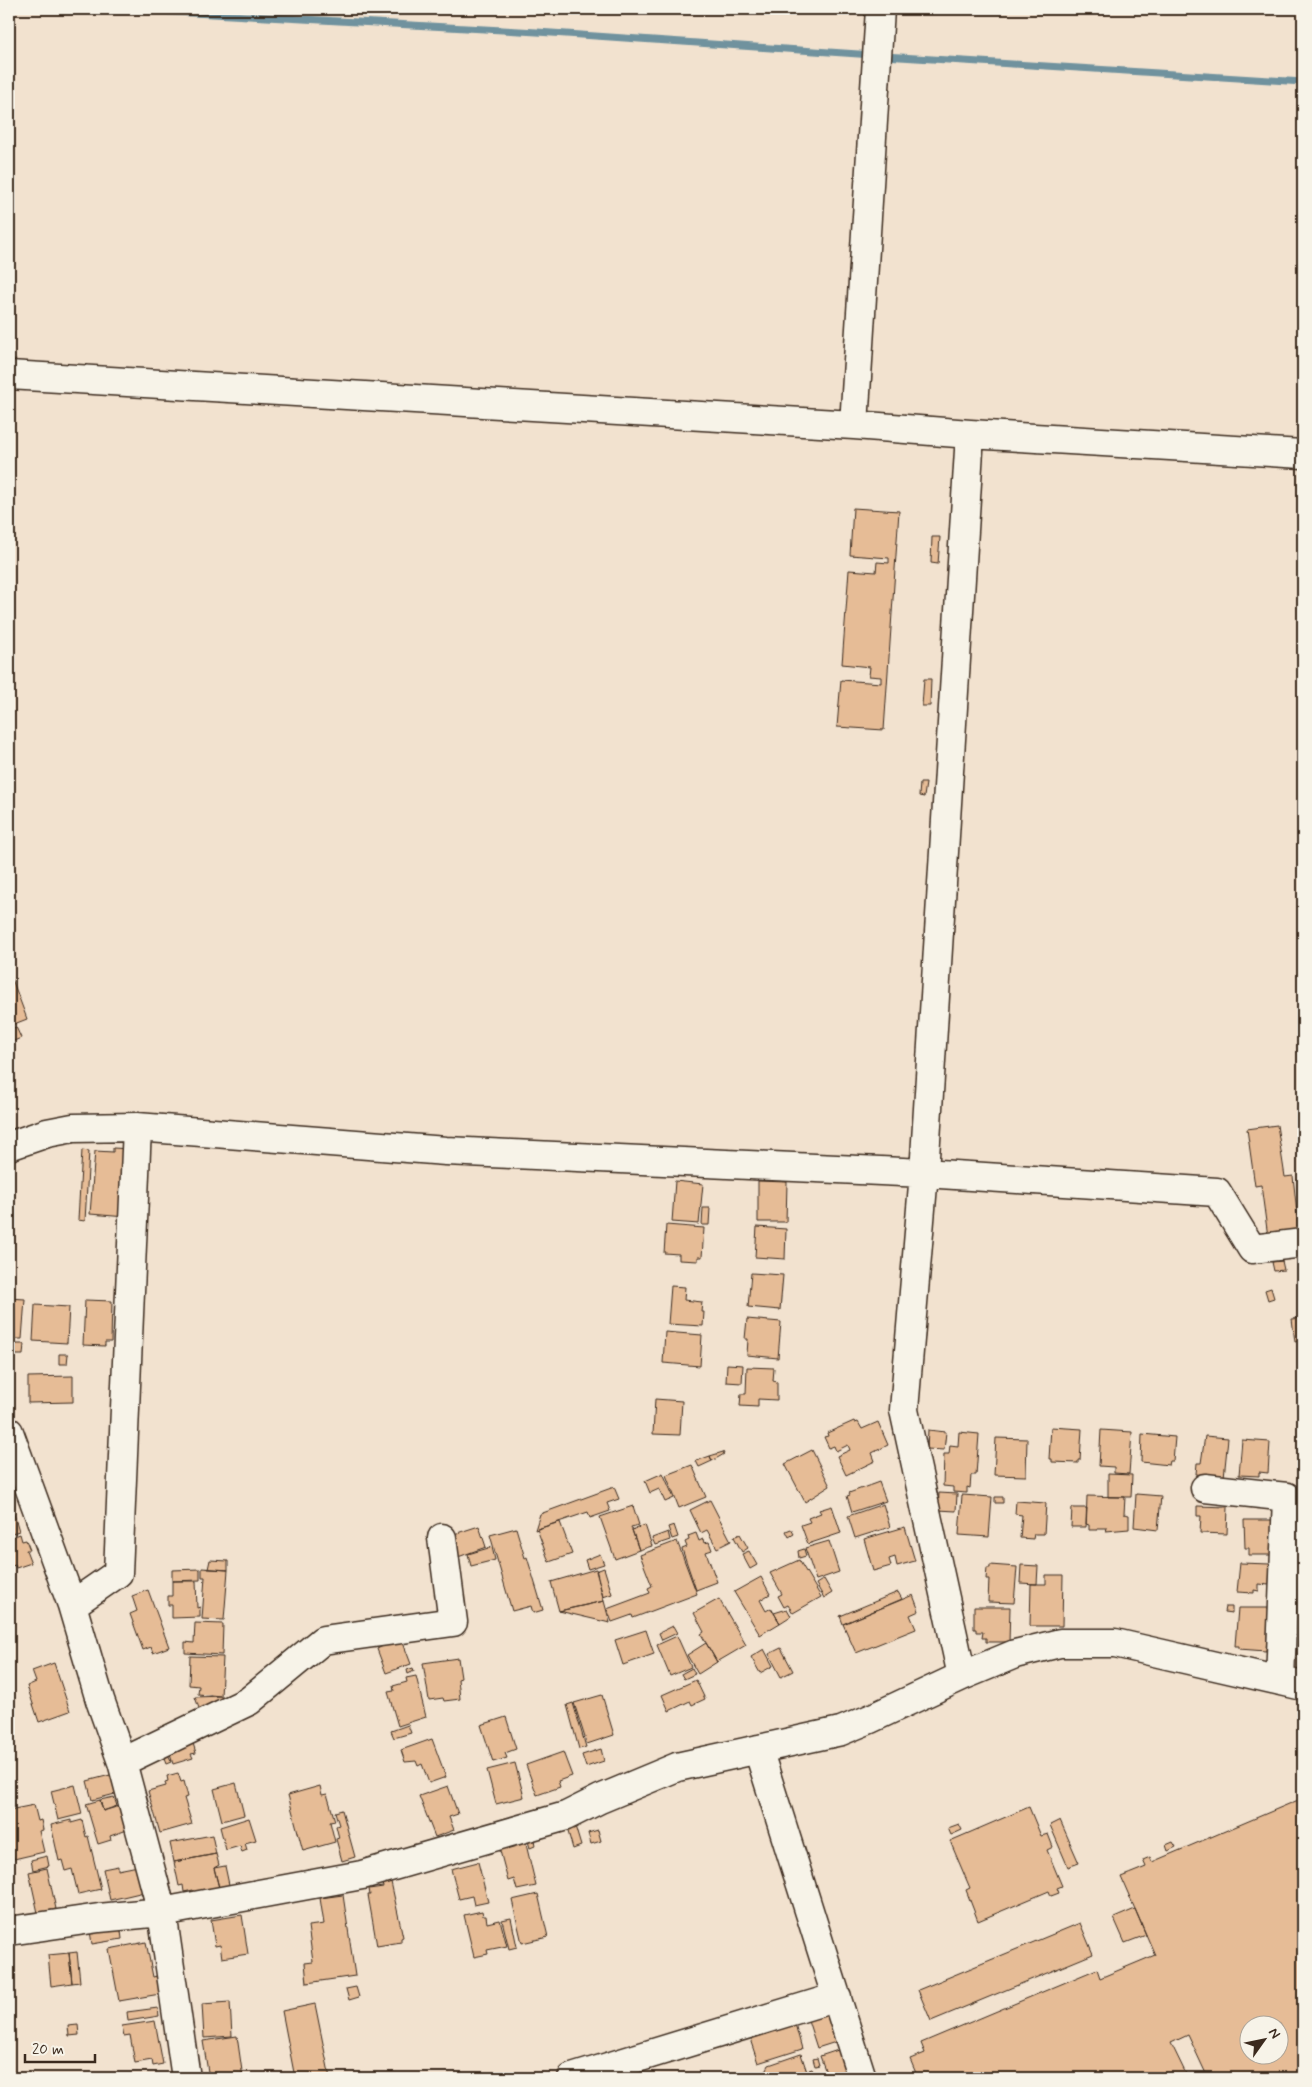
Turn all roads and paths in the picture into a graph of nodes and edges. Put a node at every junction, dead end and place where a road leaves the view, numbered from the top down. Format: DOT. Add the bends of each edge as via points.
graph roads {
  1 [pos="880,9"];
  2 [pos="9,375"];
  3 [pos="854,424"];
  4 [pos="970,434"];
  5 [pos="1303,454"];
  6 [pos="137,1127"];
  7 [pos="9,1146"];
  8 [pos="924,1173"];
  9 [pos="1303,1243"];
  10 [pos="9,1432"];
  11 [pos="1205,1488"];
  12 [pos="442,1538"];
  13 [pos="72,1604"];
  14 [pos="962,1676"];
  15 [pos="1292,1684"];
  16 [pos="758,1749"];
  17 [pos="122,1762"];
  18 [pos="162,1912"];
  19 [pos="9,1931"];
  20 [pos="837,1997"];
  21 [pos="186,2078"];
  22 [pos="572,2078"];
  23 [pos="862,2078"];
  1 -- 3 [label="street"];
  2 -- 3 [label="street"];
  3 -- 4 [label="street"];
  4 -- 5 [label="street"];
  4 -- 8 [label="street"];
  6 -- 7 [label="street" via="73,1128 47,1132"];
  6 -- 8 [label="street" via="446,1151"];
  6 -- 13 [label="street" via="118,1573"];
  8 -- 9 [label="street" via="1217,1192 1252,1249"];
  8 -- 14 [label="street" via="904,1410"];
  10 -- 13 [label="street"];
  11 -- 15 [label="street" via="1287,1497"];
  12 -- 17 [label="street" via="453,1622 323,1640 249,1701"];
  13 -- 17 [label="street"];
  14 -- 15 [label="street" via="1014,1654 1060,1643 1116,1642"];
  14 -- 16 [label="street" via="841,1731"];
  16 -- 18 [label="street" via="677,1767 566,1816 362,1875"];
  16 -- 20 [label="street"];
  17 -- 18 [label="street"];
  18 -- 19 [label="street"];
  18 -- 21 [label="street"];
  20 -- 22 [label="street"];
  20 -- 23 [label="street"];
}
